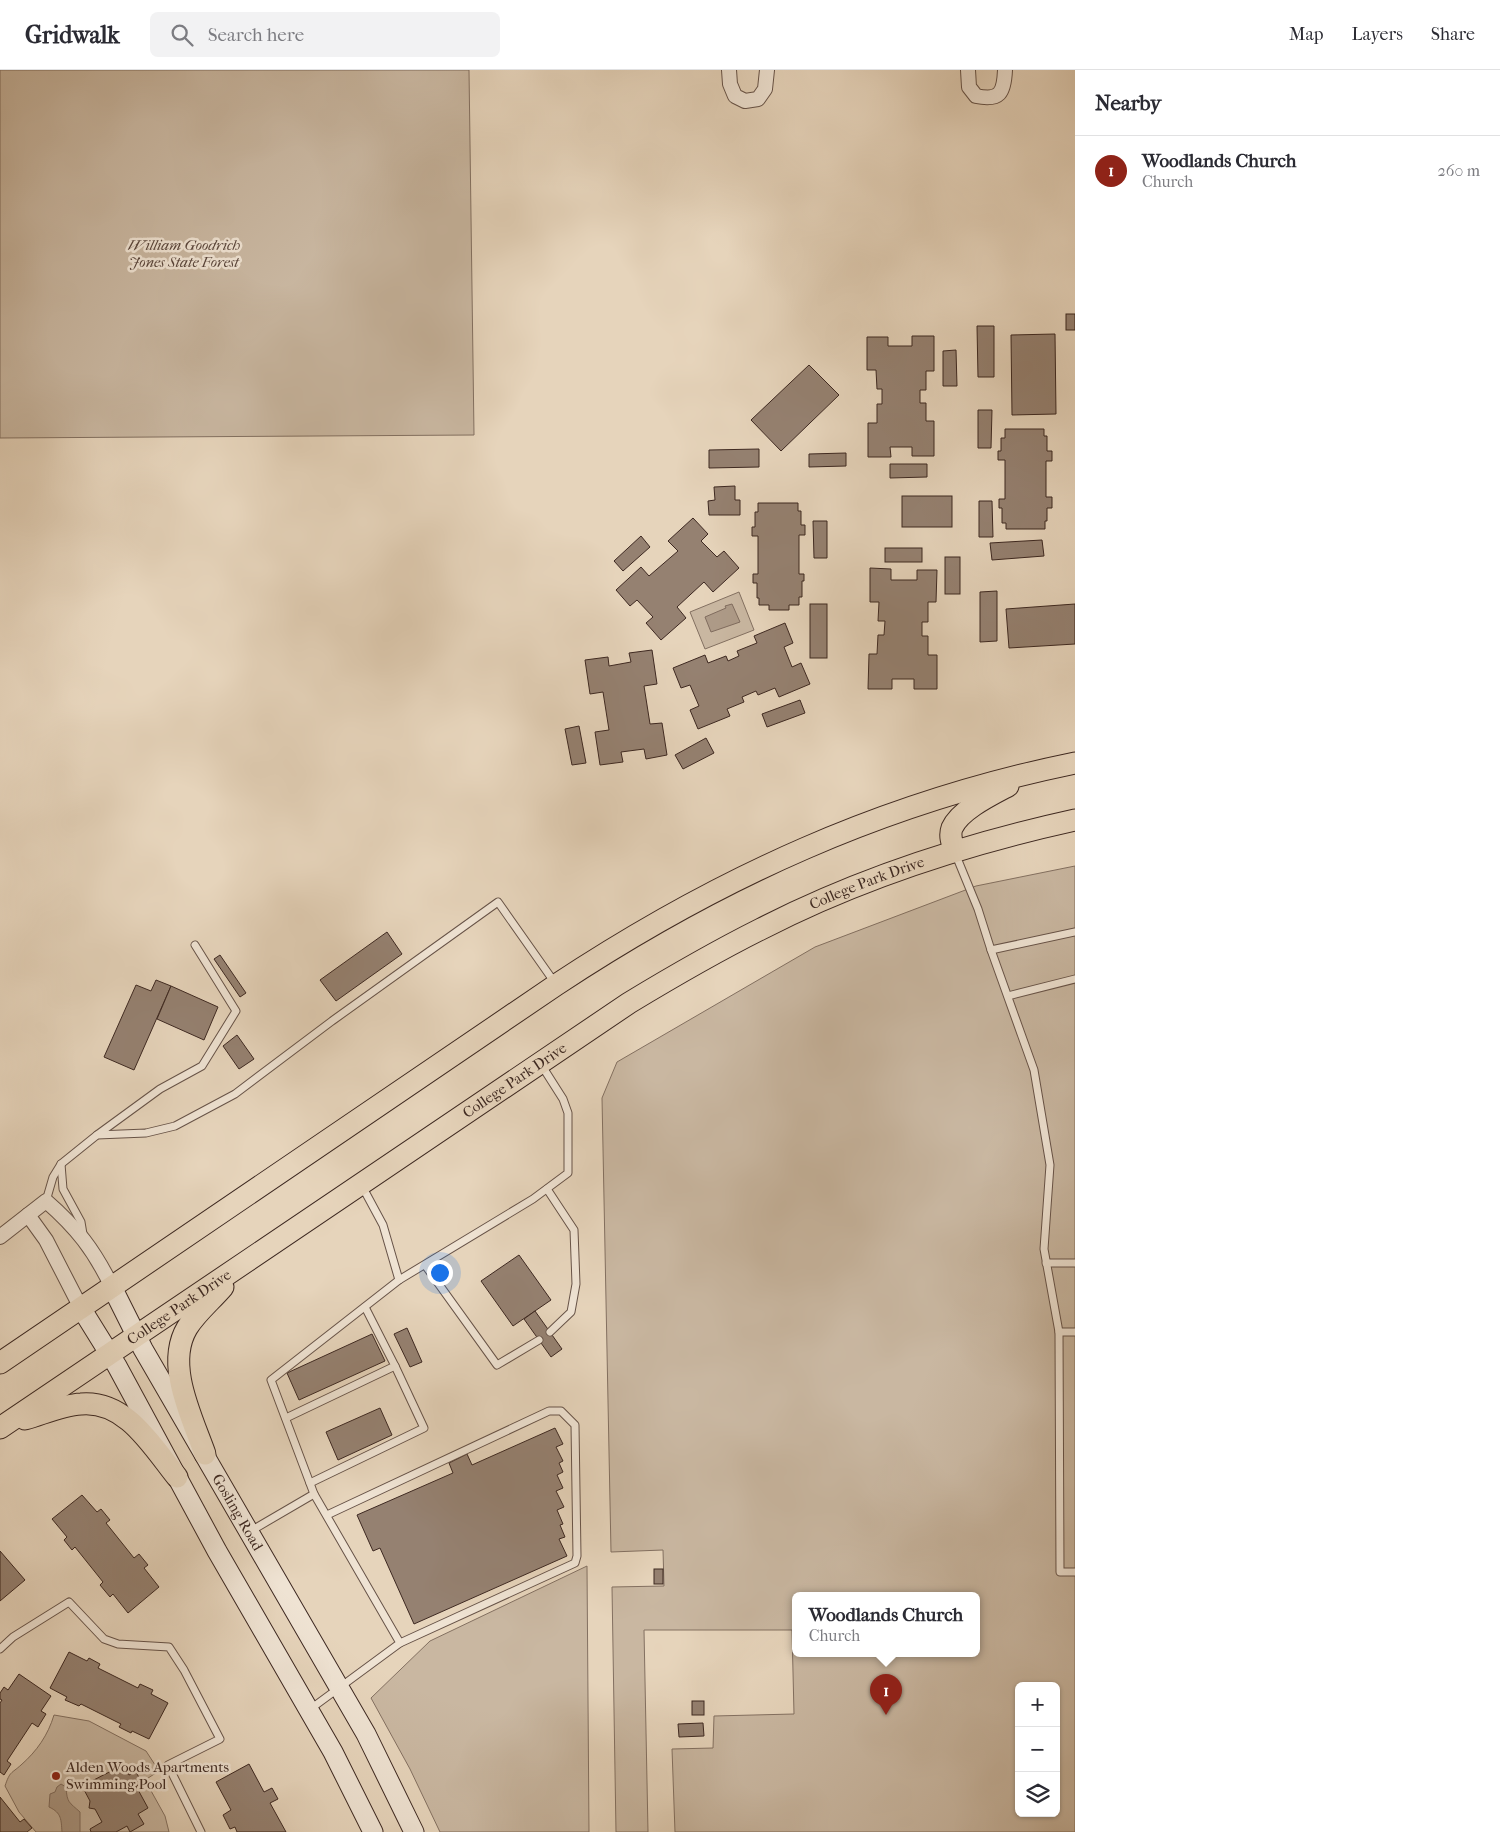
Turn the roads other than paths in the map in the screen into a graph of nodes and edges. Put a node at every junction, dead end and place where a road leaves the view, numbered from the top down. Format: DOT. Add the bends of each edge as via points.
graph roads {
  1 [pos="729,70"];
  2 [pos="767,70"];
  3 [pos="968,70"];
  4 [pos="1004,70"];
  5 [pos="1075,763"];
  6 [pos="1030,773"];
  7 [pos="1075,820"];
  8 [pos="955,851"];
  9 [pos="1075,932"];
  10 [pos="195,945"];
  11 [pos="991,950"];
  12 [pos="1075,979"];
  13 [pos="556,985"];
  14 [pos="1008,996"];
  15 [pos="540,1063"];
  16 [pos="97,1135"];
  17 [pos="61,1164"];
  18 [pos="361,1184"];
  19 [pos="547,1189"];
  20 [pos="46,1201"];
  21 [pos="28,1215"];
  22 [pos="0,1238"];
  23 [pos="84,1238"];
  24 [pos="248,1260"];
  25 [pos="1046,1263"];
  26 [pos="1075,1263"];
  27 [pos="425,1265"];
  28 [pos="399,1280"];
  29 [pos="112,1287"];
  30 [pos="365,1307"];
  31 [pos="81,1308"];
  32 [pos="550,1332"];
  33 [pos="1059,1332"];
  34 [pos="1075,1332"];
  35 [pos="137,1335"];
  36 [pos="539,1340"];
  37 [pos="110,1354"];
  38 [pos="0,1363"];
  39 [pos="395,1366"];
  40 [pos="286,1418"];
  41 [pos="3,1426"];
  42 [pos="205,1454"];
  43 [pos="177,1477"];
  44 [pos="310,1483"];
  45 [pos="314,1494"];
  46 [pos="327,1515"];
  47 [pos="249,1532"];
  48 [pos="1075,1572"];
  49 [pos="400,1643"];
  50 [pos="0,1649"];
  51 [pos="339,1688"];
  52 [pos="309,1711"];
  53 [pos="201,1832"];
  54 [pos="374,1832"];
  55 [pos="414,1832"];
  1 -- 2 [label="street" via="735,96 745,101 758,99 765,89"];
  3 -- 4 [label="street" via="969,87 976,96 990,99 999,95 1004,86"];
  5 -- 6 [label="main road"];
  6 -- 8 [label="main road" via="958,819 950,838"];
  6 -- 13 [label="main road" via="923,802 808,846 693,902"];
  7 -- 8 [label="main road, College Park Drive"];
  8 -- 11 [label="lane"];
  8 -- 15 [label="main road, College Park Drive" via="882,876 762,928 629,1003"];
  9 -- 11 [label="lane"];
  10 -- 16 [label="lane" via="236,1011 202,1066 160,1090"];
  11 -- 14 [label="lane"];
  12 -- 14 [label="lane"];
  13 -- 16 [label="lane" via="498,902 235,1094 175,1126 146,1133"];
  13 -- 29 [label="main road"];
  14 -- 25 [label="lane" via="1034,1070 1050,1166 1044,1249"];
  15 -- 18 [label="main road, College Park Drive"];
  15 -- 19 [label="lane" via="568,1113 568,1173"];
  16 -- 17 [label="lane"];
  17 -- 20 [label="lane" via="53,1176"];
  17 -- 23 [label="lane" via="63,1189 81,1222"];
  18 -- 24 [label="main road, College Park Drive"];
  18 -- 28 [label="lane" via="383,1225"];
  19 -- 27 [label="lane"];
  19 -- 32 [label="lane" via="574,1230 576,1284 571,1312"];
  20 -- 21 [label="street"];
  20 -- 23 [label="street, Gosling Road"];
  21 -- 22 [label="street"];
  21 -- 31 [label="street" via="46,1240"];
  23 -- 29 [label="street, Gosling Road"];
  24 -- 35 [label="main road, College Park Drive"];
  24 -- 42 [label="main road" via="188,1326 180,1341 181,1385"];
  25 -- 26 [label="lane"];
  25 -- 33 [label="lane"];
  27 -- 28 [label="lane"];
  27 -- 36 [label="lane" via="497,1365"];
  28 -- 30 [label="lane"];
  29 -- 31 [label="main road"];
  29 -- 35 [label="main road, Gosling Road"];
  30 -- 39 [label="lane"];
  30 -- 40 [label="lane" via="271,1380"];
  31 -- 37 [label="main road"];
  31 -- 38 [label="main road"];
  33 -- 34 [label="lane"];
  33 -- 48 [label="lane" via="1060,1572"];
  35 -- 37 [label="main road, College Park Drive"];
  35 -- 42 [label="main road, Gosling Road"];
  37 -- 41 [label="main road, College Park Drive"];
  37 -- 43 [label="main road"];
  39 -- 40 [label="lane"];
  39 -- 44 [label="lane" via="424,1428"];
  40 -- 44 [label="lane"];
  41 -- 43 [label="main road" via="80,1404 97,1404 116,1411 134,1424"];
  42 -- 47 [label="main road, Gosling Road"];
  43 -- 52 [label="main road"];
  44 -- 45 [label="lane"];
  45 -- 46 [label="lane"];
  45 -- 47 [label="lane"];
  46 -- 49 [label="lane"];
  46 -- 49 [label="lane" via="549,1411 561,1411 575,1425 575,1563"];
  47 -- 51 [label="main road, Gosling Road"];
  49 -- 51 [label="lane"];
  50 -- 53 [label="lane" via="13,1637 69,1602 104,1639 118,1644 169,1647 220,1739 168,1765"];
  51 -- 52 [label="lane"];
  51 -- 55 [label="main road, Gosling Road" via="366,1734"];
  52 -- 54 [label="main road" via="334,1752"];
}
